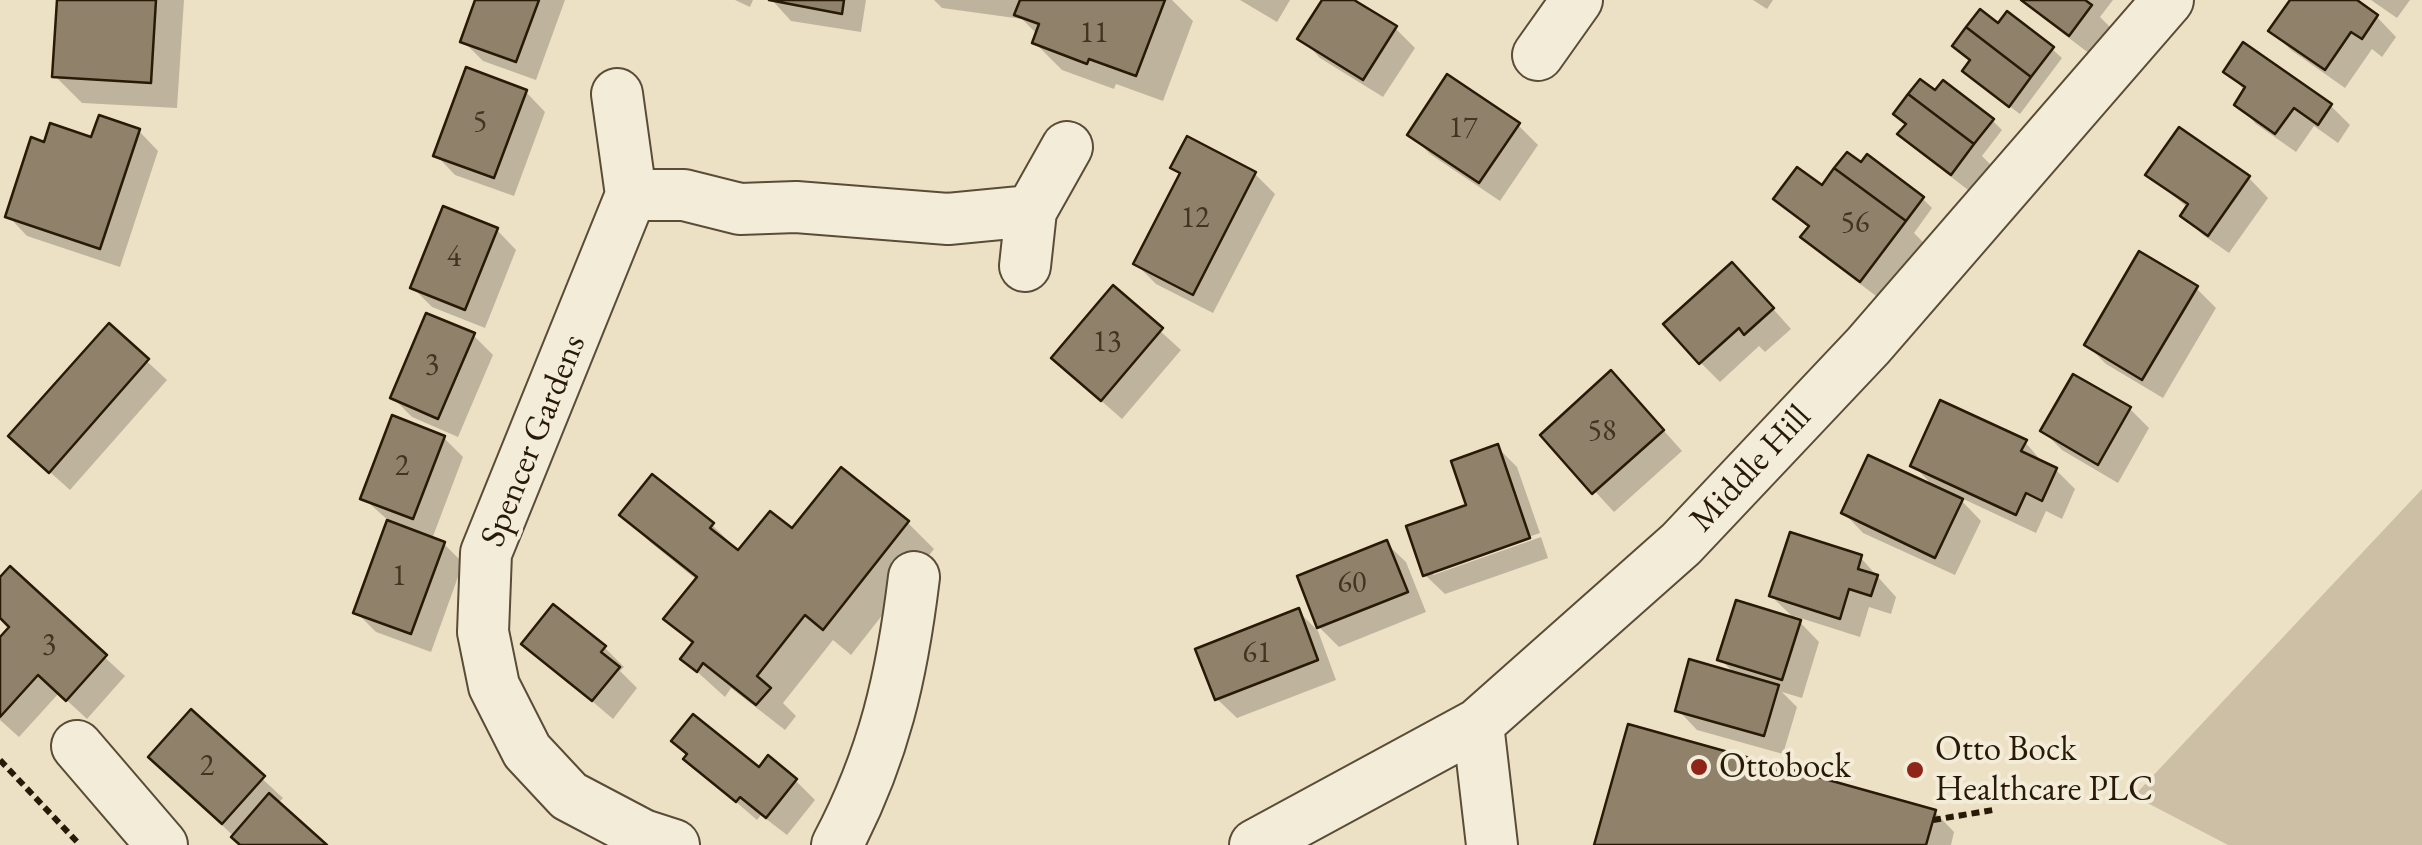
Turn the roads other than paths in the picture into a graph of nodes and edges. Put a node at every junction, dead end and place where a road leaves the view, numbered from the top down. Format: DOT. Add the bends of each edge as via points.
graph roads {
  1 [pos="1577,0"];
  2 [pos="2168,0"];
  3 [pos="1538,55"];
  4 [pos="618,94"];
  5 [pos="1067,148"];
  6 [pos="631,195"];
  7 [pos="1032,212"];
  8 [pos="1025,266"];
  9 [pos="914,576"];
  10 [pos="1478,724"];
  11 [pos="77,746"];
  12 [pos="162,845"];
  13 [pos="674,845"];
  14 [pos="837,845"];
  15 [pos="1255,845"];
  16 [pos="1492,845"];
  1 -- 3 [label="street"];
  2 -- 10 [label="street, Middle Hill" via="1868,346 1681,544"];
  4 -- 6 [label="street, Spencer Gardens"];
  5 -- 7 [label="street"];
  6 -- 7 [label="street" via="684,196 740,209 948,219"];
  6 -- 13 [label="street, Spencer Gardens" via="486,553 484,632 494,686 527,751 569,796"];
  7 -- 8 [label="street"];
  9 -- 14 [label="street" via="895,701 866,787"];
  10 -- 15 [label="street, Middle Hill"];
  10 -- 16 [label="street"];
  11 -- 12 [label="street"];
}
